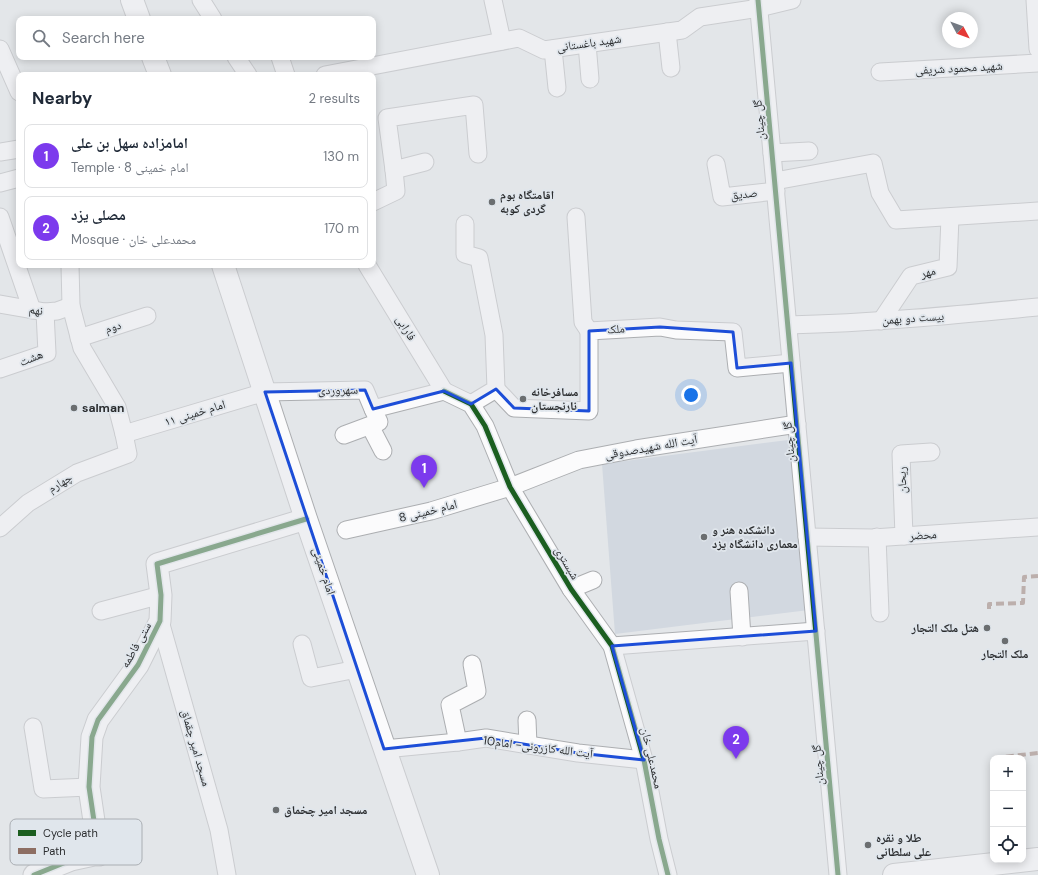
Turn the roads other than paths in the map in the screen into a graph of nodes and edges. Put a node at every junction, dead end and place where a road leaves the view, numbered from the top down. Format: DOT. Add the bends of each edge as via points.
graph roads {
  1 [pos="132,0"];
  2 [pos="201,0"];
  3 [pos="493,0"];
  4 [pos="792,0"];
  5 [pos="1035,0"];
  6 [pos="758,4"];
  7 [pos="138,16"];
  8 [pos="211,16"];
  9 [pos="667,32"];
  10 [pos="502,41"];
  11 [pos="587,44"];
  12 [pos="0,49"];
  13 [pos="553,49"];
  14 [pos="1038,49"];
  15 [pos="154,60"];
  16 [pos="238,60"];
  17 [pos="281,60"];
  18 [pos="1038,63"];
  19 [pos="671,68"];
  20 [pos="159,72"];
  21 [pos="246,72"];
  22 [pos="285,72"];
  23 [pos="341,72"];
  24 [pos="880,72"];
  25 [pos="590,79"];
  26 [pos="16,85"];
  27 [pos="557,88"];
  28 [pos="16,149"];
  29 [pos="809,150"];
  30 [pos="0,152"];
  31 [pos="772,153"];
  32 [pos="478,154"];
  33 [pos="425,162"];
  34 [pos="716,164"];
  35 [pos="394,170"];
  36 [pos="16,179"];
  37 [pos="0,183"];
  38 [pos="775,186"];
  39 [pos="376,201"];
  40 [pos="1038,211"];
  41 [pos="0,217"];
  42 [pos="576,217"];
  43 [pos="950,217"];
  44 [pos="465,224"];
  45 [pos="16,257"];
  46 [pos="21,268"];
  47 [pos="70,268"];
  48 [pos="224,268"];
  49 [pos="369,268"];
  50 [pos="0,304"];
  51 [pos="71,306"];
  52 [pos="1038,307"];
  53 [pos="38,311"];
  54 [pos="147,316"];
  55 [pos="881,321"];
  56 [pos="788,325"];
  57 [pos="588,331"];
  58 [pos="79,338"];
  59 [pos="791,363"];
  60 [pos="0,369"];
  61 [pos="496,389"];
  62 [pos="444,390"];
  63 [pos="266,392"];
  64 [pos="471,404"];
  65 [pos="373,408"];
  66 [pos="797,424"];
  67 [pos="370,426"];
  68 [pos="124,434"];
  69 [pos="344,435"];
  70 [pos="383,452"];
  71 [pos="931,452"];
  72 [pos="510,487"];
  73 [pos="306,519"];
  74 [pos="1038,527"];
  75 [pos="0,528"];
  76 [pos="346,530"];
  77 [pos="904,536"];
  78 [pos="808,537"];
  79 [pos="877,538"];
  80 [pos="593,580"];
  81 [pos="571,589"];
  82 [pos="738,591"];
  83 [pos="161,595"];
  84 [pos="101,611"];
  85 [pos="880,613"];
  86 [pos="160,621"];
  87 [pos="816,631"];
  88 [pos="742,637"];
  89 [pos="302,644"];
  90 [pos="612,646"];
  91 [pos="472,664"];
  92 [pos="357,669"];
  93 [pos="527,720"];
  94 [pos="33,727"];
  95 [pos="458,742"];
  96 [pos="528,745"];
  97 [pos="384,749"];
  98 [pos="644,760"];
  99 [pos="89,787"];
  100 [pos="94,819"];
  101 [pos="1038,859"];
  102 [pos="59,865"];
  103 [pos="34,875"];
  104 [pos="227,875"];
  105 [pos="428,875"];
  106 [pos="668,875"];
  107 [pos="838,875"];
  108 [pos="894,875"];
  1 -- 7 [label="main road"];
  2 -- 8 [label="street"];
  3 -- 10 [label="street"];
  4 -- 6 [label="street, شهید باغستانی"];
  5 -- 14 [label="street"];
  6 -- 9 [label="street, شهید باغستانی" via="700,17 682,30"];
  6 -- 31 [label="street, گل چینان"];
  9 -- 11 [label="street, شهید باغستانی"];
  9 -- 19 [label="street"];
  10 -- 13 [label="street, شهید باغستانی" via="519,38 544,50"];
  10 -- 23 [label="street, شهید باغستانی"];
  11 -- 13 [label="street, شهید باغستانی"];
  11 -- 25 [label="street"];
  12 -- 26 [label="street"];
  13 -- 27 [label="street"];
  15 -- 20 [label="main road"];
  16 -- 21 [label="street"];
  17 -- 22 [label="street"];
  18 -- 24 [label="street, شهید محمود شریفی"];
  28 -- 30 [label="street"];
  29 -- 31 [label="street"];
  31 -- 38 [label="street, گل چینان"];
  32 -- 35 [label="street" via="474,105 387,118"];
  33 -- 35 [label="street"];
  34 -- 38 [label="street, صدیق" via="722,197"];
  35 -- 39 [label="street" via="396,191"];
  36 -- 37 [label="street"];
  38 -- 43 [label="street" via="873,163 880,193 896,220"];
  38 -- 56 [label="street, گل چینان"];
  40 -- 43 [label="street"];
  41 -- 45 [label="street"];
  42 -- 57 [label="street" via="583,322"];
  43 -- 55 [label="street, مهر" via="948,267 910,276"];
  44 -- 61 [label="street" via="465,254 480,258 494,335"];
  46 -- 53 [label="street"];
  47 -- 51 [label="street"];
  48 -- 63 [label="main road, امام خمینی"];
  49 -- 62 [label="street, فارابی"];
  50 -- 53 [label="street, نهم"];
  51 -- 53 [label="street, نهم" via="58,311"];
  51 -- 58 [label="street"];
  52 -- 55 [label="street, بیست دو بهمن"];
  53 -- 60 [label="street, هشت" via="47,352"];
  54 -- 58 [label="street, دوم"];
  55 -- 56 [label="street, بیست دو بهمن"];
  56 -- 59 [label="street, گل چینان"];
  57 -- 59 [label="street, ملک" via="660,327 733,332 737,368"];
  57 -- 61 [label="street" via="589,411 514,408"];
  58 -- 68 [label="street" via="82,348 117,407"];
  59 -- 66 [label="street, گل چینان"];
  61 -- 64 [label="street"];
  62 -- 64 [label="street"];
  62 -- 65 [label="street"];
  63 -- 65 [label="street, سهروردی" via="365,390"];
  63 -- 68 [label="street, امام خمینی ۱۱"];
  63 -- 73 [label="main road, امام خمینی"];
  64 -- 72 [label="street, شبستری" via="485,426"];
  65 -- 67 [label="street" via="379,422"];
  66 -- 72 [label="street, آیت الله شهیدصدوقی" via="579,460"];
  66 -- 78 [label="street, گل چینان"];
  67 -- 69 [label="street"];
  67 -- 70 [label="street"];
  68 -- 75 [label="street, چهارم" via="128,454 77,473 28,503"];
  71 -- 77 [label="street, ریحان" via="901,454"];
  72 -- 76 [label="street, امام خمینی 8" via="431,511"];
  72 -- 81 [label="street, شبستری"];
  73 -- 83 [label="street, ستی فاطمه" via="157,564"];
  73 -- 92 [label="main road, امام خمینی"];
  74 -- 77 [label="street, محضر"];
  77 -- 79 [label="street, محضر"];
  78 -- 79 [label="street, محضر"];
  78 -- 87 [label="street, گل چینان"];
  79 -- 85 [label="street"];
  80 -- 81 [label="street"];
  81 -- 90 [label="street, شبستری"];
  82 -- 88 [label="street"];
  83 -- 84 [label="street"];
  83 -- 86 [label="street, ستی فاطمه"];
  86 -- 99 [label="street, ستی فاطمه" via="138,665 98,720 92,737"];
  86 -- 104 [label="street, مسجد امیر چقماق" via="219,830"];
  87 -- 88 [label="street"];
  87 -- 107 [label="street, گل چینان"];
  88 -- 90 [label="street"];
  89 -- 92 [label="street" via="311,678"];
  90 -- 98 [label="street, محمدعلی خان"];
  91 -- 95 [label="street" via="477,691 450,705"];
  92 -- 97 [label="main road, امام خمینی"];
  93 -- 96 [label="street"];
  94 -- 99 [label="street" via="43,789"];
  95 -- 96 [label="street, آیت الله کازرونی- امام10" via="486,738"];
  95 -- 97 [label="street, آیت الله کازرونی- امام10"];
  96 -- 98 [label="street, آیت الله کازرونی- امام10"];
  97 -- 105 [label="main road, امام خمینی"];
  98 -- 106 [label="street, محمدعلی خان"];
  99 -- 100 [label="street, ستی فاطمه"];
  101 -- 108 [label="main road"];
  102 -- 103 [label="street, ستی فاطمه"];
}
